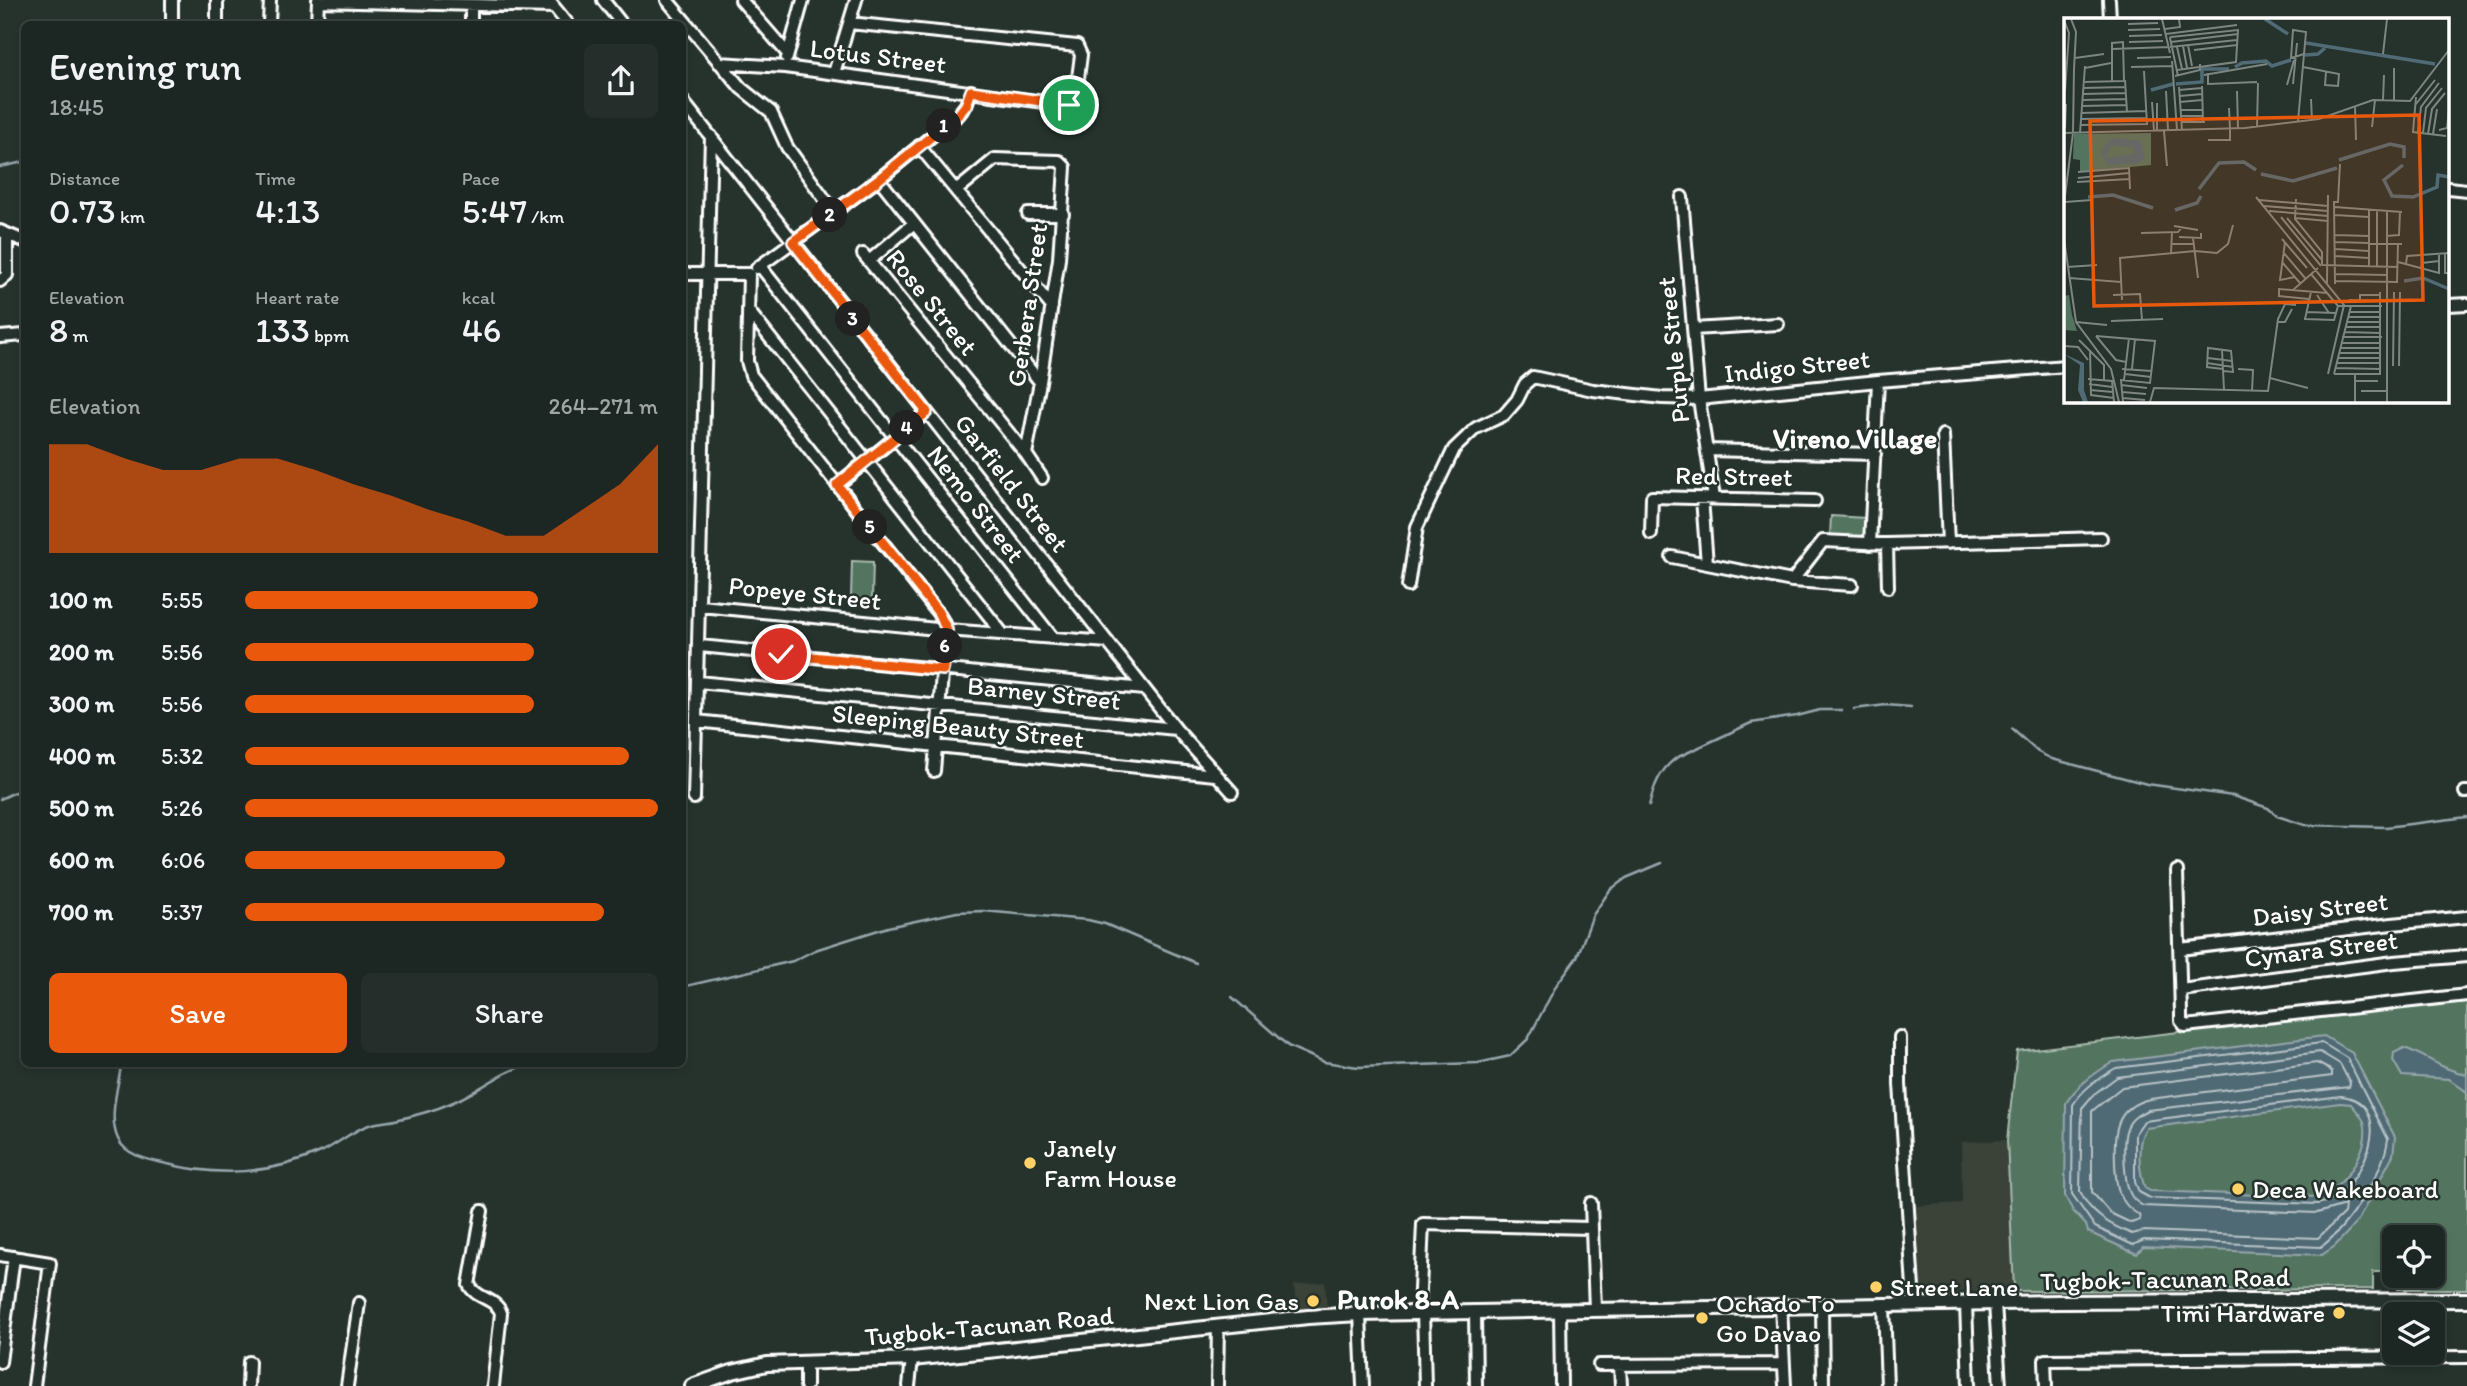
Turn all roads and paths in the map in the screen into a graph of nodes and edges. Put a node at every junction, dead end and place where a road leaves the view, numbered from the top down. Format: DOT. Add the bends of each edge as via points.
graph roads {
  1 [pos="172,0"];
  2 [pos="217,0"];
  3 [pos="270,0"];
  4 [pos="603,0"];
  5 [pos="667,0"];
  6 [pos="803,0"];
  7 [pos="856,0"];
  8 [pos="2109,0"];
  9 [pos="318,1"];
  10 [pos="743,1"];
  11 [pos="551,3"];
  12 [pos="471,6"];
  13 [pos="2110,18"];
  14 [pos="172,21"];
  15 [pos="217,21"];
  16 [pos="269,21"];
  17 [pos="317,21"];
  18 [pos="471,21"];
  19 [pos="566,21"];
  20 [pos="620,21"];
  21 [pos="684,21"];
  22 [pos="686,23"];
  23 [pos="849,23"];
  24 [pos="788,54"];
  25 [pos="719,63"];
  26 [pos="785,67"];
  27 [pos="834,73"];
  28 [pos="971,91"];
  29 [pos="686,105"];
  30 [pos="711,136"];
  31 [pos="919,146"];
  32 [pos="879,179"];
  33 [pos="956,191"];
  34 [pos="1682,197"];
  35 [pos="834,212"];
  36 [pos="1028,214"];
  37 [pos="1063,214"];
  38 [pos="914,223"];
  39 [pos="4,233"];
  40 [pos="21,239"];
  41 [pos="793,242"];
  42 [pos="760,266"];
  43 [pos="686,274"];
  44 [pos="708,274"];
  45 [pos="749,274"];
  46 [pos="0,281"];
  47 [pos="1052,307"];
  48 [pos="748,310"];
  49 [pos="1778,324"];
  50 [pos="1693,329"];
  51 [pos="21,335"];
  52 [pos="0,337"];
  53 [pos="2064,366"];
  54 [pos="1878,381"];
  55 [pos="1040,382"];
  56 [pos="1699,399"];
  57 [pos="927,412"];
  58 [pos="1942,435"];
  59 [pos="895,438"];
  60 [pos="1707,450"];
  61 [pos="1026,454"];
  62 [pos="1875,454"];
  63 [pos="866,461"];
  64 [pos="1042,478"];
  65 [pos="837,485"];
  66 [pos="1708,498"];
  67 [pos="1815,501"];
  68 [pos="1651,534"];
  69 [pos="2101,538"];
  70 [pos="1948,543"];
  71 [pos="1871,544"];
  72 [pos="1887,544"];
  73 [pos="1672,557"];
  74 [pos="1707,564"];
  75 [pos="1792,581"];
  76 [pos="1852,585"];
  77 [pos="1408,586"];
  78 [pos="1888,587"];
  79 [pos="701,606"];
  80 [pos="947,630"];
  81 [pos="1003,634"];
  82 [pos="1053,638"];
  83 [pos="1108,642"];
  84 [pos="700,646"];
  85 [pos="943,670"];
  86 [pos="698,682"];
  87 [pos="1144,689"];
  88 [pos="940,706"];
  89 [pos="696,721"];
  90 [pos="1176,729"];
  91 [pos="936,747"];
  92 [pos="934,771"];
  93 [pos="1215,775"];
  94 [pos="1232,792"];
  95 [pos="694,798"];
  96 [pos="2177,872"];
  97 [pos="2467,917"];
  98 [pos="2180,949"];
  99 [pos="2467,956"];
  100 [pos="2181,990"];
  101 [pos="2467,995"];
  102 [pos="1900,1037"];
  103 [pos="1591,1203"];
  104 [pos="482,1211"];
  105 [pos="1591,1228"];
  106 [pos="0,1255"];
  107 [pos="14,1257"];
  108 [pos="2467,1300"];
  109 [pos="359,1303"];
  110 [pos="1995,1303"];
  111 [pos="1914,1304"];
  112 [pos="1966,1304"];
  113 [pos="1884,1305"];
  114 [pos="1781,1306"];
  115 [pos="1822,1306"];
  116 [pos="1595,1309"];
  117 [pos="1560,1310"];
  118 [pos="1421,1311"];
  119 [pos="1475,1311"];
  120 [pos="1360,1314"];
  121 [pos="1222,1326"];
  122 [pos="2467,1357"];
  123 [pos="912,1359"];
  124 [pos="0,1362"];
  125 [pos="249,1362"];
  126 [pos="806,1362"];
  127 [pos="1784,1364"];
  128 [pos="1599,1365"];
  129 [pos="1620,1365"];
  130 [pos="1217,1380"];
  131 [pos="34,1386"];
  132 [pos="248,1386"];
  133 [pos="347,1386"];
  134 [pos="493,1386"];
  135 [pos="692,1386"];
  136 [pos="806,1386"];
  137 [pos="909,1386"];
  138 [pos="1363,1386"];
  139 [pos="1425,1386"];
  140 [pos="1476,1386"];
  141 [pos="1561,1386"];
  142 [pos="1621,1386"];
  143 [pos="1785,1386"];
  144 [pos="1823,1386"];
  145 [pos="1887,1386"];
  146 [pos="1969,1386"];
  147 [pos="2000,1386"];
  148 [pos="2046,1386"];
  1 -- 14 [label="street"];
  2 -- 15 [label="street"];
  3 -- 16 [label="street"];
  4 -- 20 [label="street"];
  5 -- 21 [label="street"];
  6 -- 24 [label="street"];
  7 -- 23 [label="street"];
  8 -- 13 [label="street"];
  9 -- 12 [label="street"];
  9 -- 17 [label="street"];
  10 -- 24 [label="street"];
  11 -- 12 [label="street"];
  11 -- 19 [label="street"];
  12 -- 18 [label="street"];
  22 -- 25 [label="street"];
  23 -- 27 [label="street"];
  23 -- 28 [label="street, Lotus Street" via="1080,48 1072,104"];
  24 -- 26 [label="street"];
  25 -- 26 [label="street, Lotus Street"];
  25 -- 35 [label="street" via="771,112 787,147"];
  26 -- 27 [label="street, Lotus Street"];
  27 -- 28 [label="street, Lotus Street"];
  28 -- 31 [label="street" via="963,109"];
  29 -- 30 [label="street, Garfield Street"];
  30 -- 41 [label="street, Garfield Street"];
  30 -- 44 [label="street"];
  31 -- 32 [label="street"];
  31 -- 33 [label="street"];
  32 -- 35 [label="street"];
  32 -- 38 [label="street"];
  33 -- 37 [label="street, Gerbera Street" via="995,159 1062,162 1066,170"];
  33 -- 47 [label="street"];
  34 -- 50 [label="street, Purple Street"];
  35 -- 41 [label="street"];
  36 -- 37 [label="street"];
  37 -- 47 [label="street, Gerbera Street"];
  38 -- 55 [label="street"];
  38 -- 61 [label="street, Rose Street" via="866,258"];
  39 -- 40 [label="street"];
  39 -- 46 [label="street" via="7,275"];
  41 -- 42 [label="street"];
  41 -- 57 [label="street, Garfield Street"];
  42 -- 45 [label="street"];
  42 -- 59 [label="street, Nemo Street"];
  43 -- 44 [label="street"];
  44 -- 45 [label="street"];
  44 -- 79 [label="street"];
  45 -- 48 [label="street"];
  47 -- 55 [label="street, Gerbera Street"];
  48 -- 63 [label="street"];
  48 -- 65 [label="street" via="747,365 751,375"];
  49 -- 50 [label="street"];
  50 -- 56 [label="street, Purple Street"];
  51 -- 52 [label="street"];
  53 -- 54 [label="street, Indigo Street"];
  54 -- 56 [label="street, Indigo Street"];
  54 -- 62 [label="street"];
  55 -- 61 [label="street, Gerbera Street"];
  56 -- 60 [label="street, Purple Street"];
  56 -- 77 [label="street, Indigo Street" via="1593,390 1533,377 1511,409 1476,428 1454,449 1417,527"];
  57 -- 59 [label="street"];
  57 -- 83 [label="street, Garfield Street"];
  58 -- 70 [label="street"];
  59 -- 63 [label="street"];
  59 -- 82 [label="street, Nemo Street"];
  60 -- 62 [label="street"];
  60 -- 66 [label="street, Purple Street"];
  61 -- 64 [label="street, Rose Street"];
  62 -- 71 [label="street"];
  63 -- 65 [label="street"];
  63 -- 81 [label="street"];
  65 -- 80 [label="street" via="938,612"];
  66 -- 67 [label="street, Red Street"];
  66 -- 68 [label="street, Red Street" via="1653,497"];
  66 -- 74 [label="street, Purple Street"];
  69 -- 70 [label="street"];
  70 -- 72 [label="street"];
  71 -- 72 [label="street"];
  71 -- 75 [label="street" via="1824,541"];
  72 -- 78 [label="street"];
  73 -- 74 [label="street"];
  74 -- 75 [label="street"];
  75 -- 76 [label="street"];
  79 -- 80 [label="street, Popeye Street"];
  79 -- 84 [label="street"];
  80 -- 81 [label="street, Popeye Street"];
  80 -- 85 [label="street"];
  81 -- 82 [label="street, Popeye Street"];
  82 -- 83 [label="street, Popeye Street"];
  83 -- 87 [label="street, Garfield Street"];
  84 -- 85 [label="street"];
  84 -- 86 [label="street"];
  85 -- 87 [label="street"];
  85 -- 88 [label="street"];
  86 -- 88 [label="street, Barney Street"];
  86 -- 89 [label="street"];
  87 -- 90 [label="street, Garfield Street"];
  88 -- 90 [label="street, Barney Street"];
  88 -- 91 [label="street"];
  89 -- 91 [label="street, Sleeping Beauty Street"];
  89 -- 95 [label="street"];
  90 -- 93 [label="street, Garfield Street"];
  91 -- 92 [label="street"];
  91 -- 93 [label="street, Sleeping Beauty Street"];
  93 -- 94 [label="street, Garfield Street"];
  96 -- 98 [label="street"];
  97 -- 98 [label="street, Daisy Street"];
  98 -- 100 [label="street"];
  99 -- 100 [label="street, Cynara Street"];
  100 -- 101 [label="street" via="2185,1026"];
  102 -- 111 [label="street"];
  103 -- 105 [label="street"];
  104 -- 134 [label="street" via="469,1285 476,1295 500,1308"];
  105 -- 116 [label="street"];
  105 -- 118 [label="street" via="1423,1224"];
  106 -- 107 [label="street"];
  107 -- 124 [label="street"];
  107 -- 131 [label="street" via="50,1263"];
  108 -- 110 [label="street, Tugbok-Tacunan Road"];
  109 -- 133 [label="street"];
  110 -- 112 [label="street, Tugbok-Tacunan Road"];
  110 -- 147 [label="street"];
  111 -- 112 [label="street, Tugbok-Tacunan Road"];
  111 -- 113 [label="street, Tugbok-Tacunan Road"];
  112 -- 146 [label="street"];
  113 -- 115 [label="street, Tugbok-Tacunan Road"];
  113 -- 145 [label="street"];
  114 -- 115 [label="street, Tugbok-Tacunan Road"];
  114 -- 116 [label="street, Tugbok-Tacunan Road"];
  114 -- 127 [label="street"];
  115 -- 144 [label="street"];
  116 -- 117 [label="street, Tugbok-Tacunan Road"];
  117 -- 119 [label="street, Tugbok-Tacunan Road"];
  117 -- 141 [label="street"];
  118 -- 119 [label="street, Tugbok-Tacunan Road"];
  118 -- 120 [label="street, Tugbok-Tacunan Road"];
  118 -- 139 [label="street"];
  119 -- 140 [label="street"];
  120 -- 121 [label="street, Tugbok-Tacunan Road"];
  120 -- 138 [label="street"];
  121 -- 123 [label="street, Tugbok-Tacunan Road"];
  121 -- 130 [label="street"];
  122 -- 148 [label="street" via="2045,1360"];
  123 -- 126 [label="street, Tugbok-Tacunan Road"];
  123 -- 137 [label="street"];
  125 -- 132 [label="street"];
  126 -- 135 [label="street, Tugbok-Tacunan Road" via="750,1368"];
  126 -- 136 [label="street"];
  127 -- 129 [label="street"];
  127 -- 143 [label="street"];
  128 -- 129 [label="street"];
  129 -- 142 [label="street"];
}
